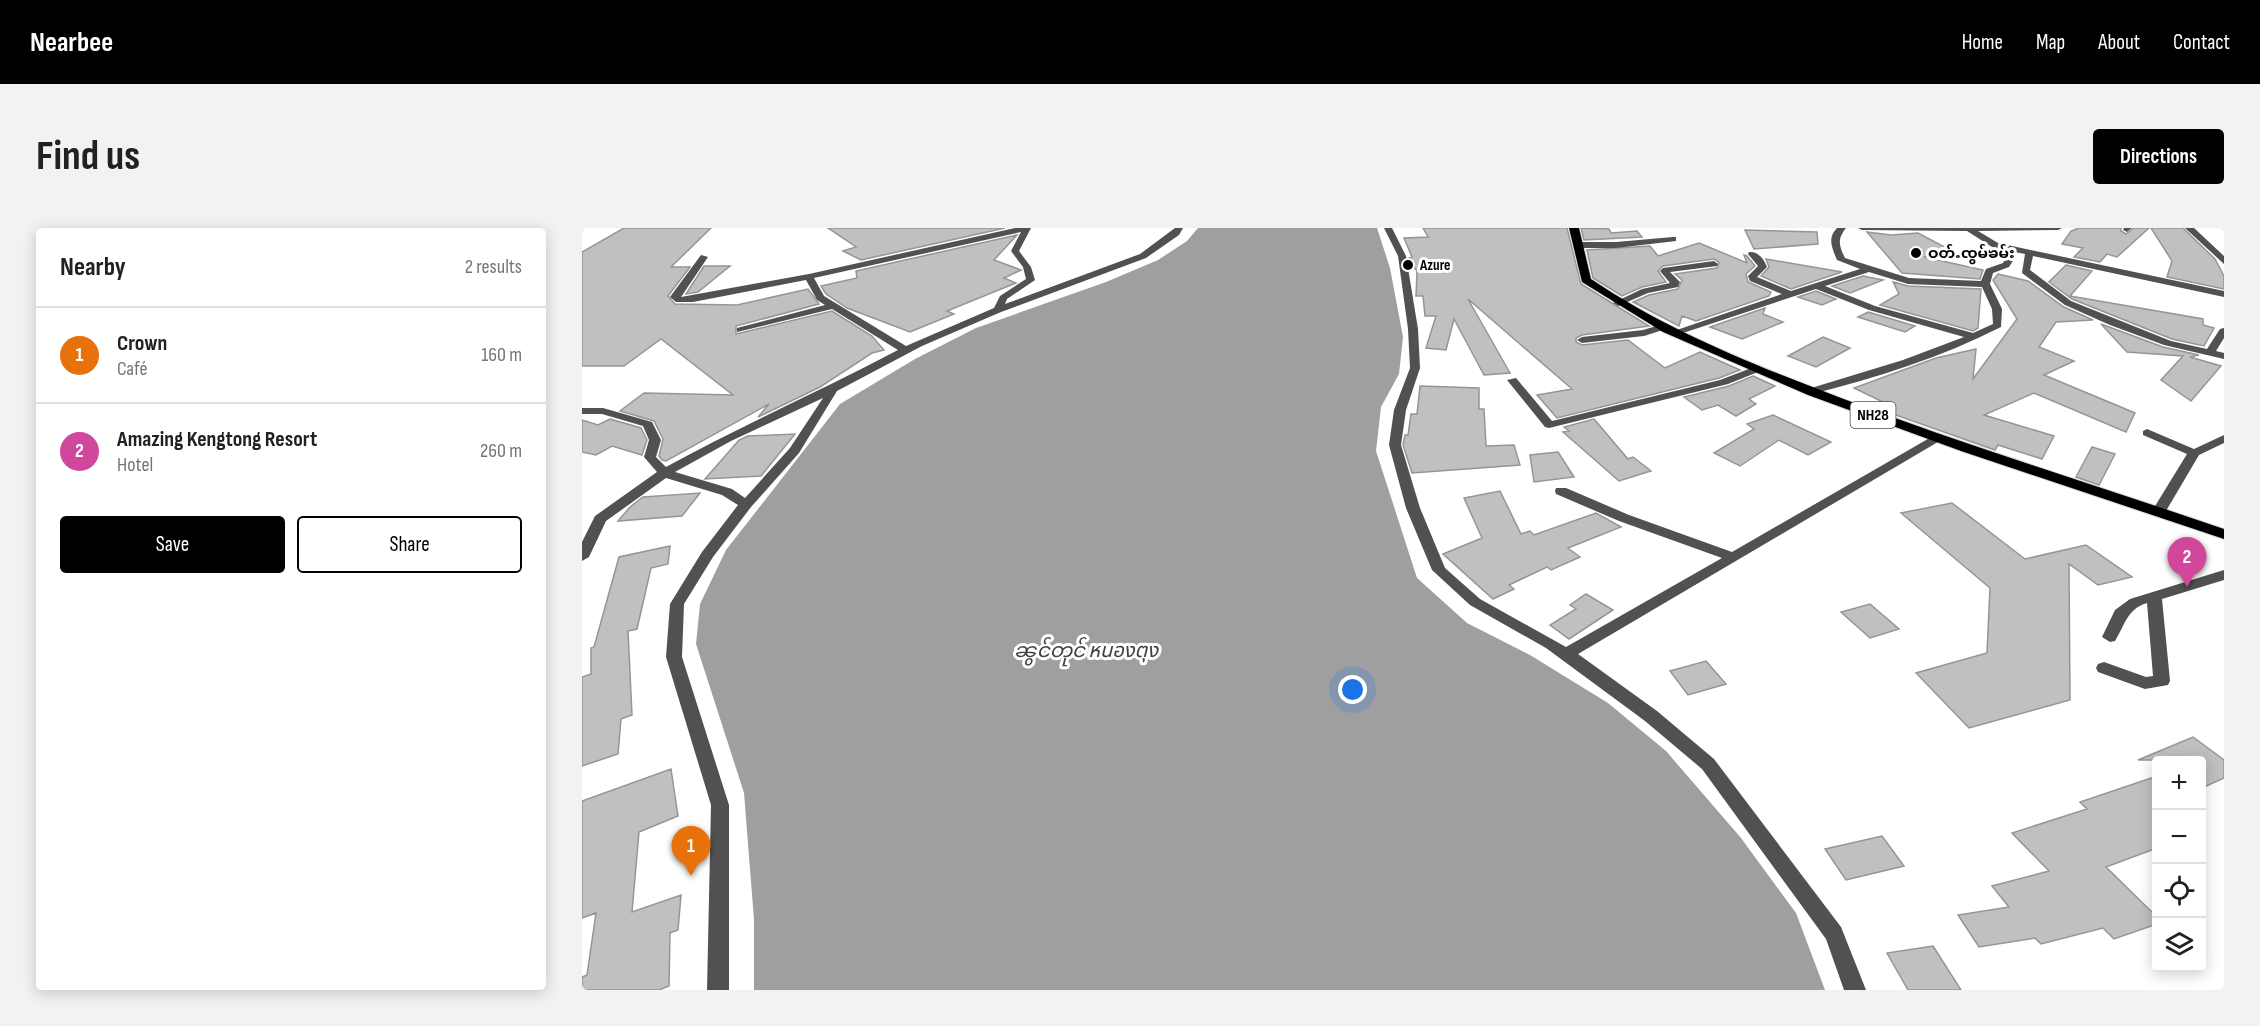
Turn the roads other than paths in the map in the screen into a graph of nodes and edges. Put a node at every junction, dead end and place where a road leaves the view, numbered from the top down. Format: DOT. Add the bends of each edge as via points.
graph roads {
  1 [pos="1026,228"];
  2 [pos="1179,228"];
  3 [pos="1388,228"];
  4 [pos="1574,228"];
  5 [pos="1842,228"];
  6 [pos="1862,228"];
  7 [pos="1969,228"];
  8 [pos="2058,228"];
  9 [pos="2189,228"];
  10 [pos="2004,229"];
  11 [pos="1673,239"];
  12 [pos="1995,244"];
  13 [pos="1578,245"];
  14 [pos="2030,252"];
  15 [pos="1752,254"];
  16 [pos="704,257"];
  17 [pos="2224,261"];
  18 [pos="1714,264"];
  19 [pos="1869,269"];
  20 [pos="808,277"];
  21 [pos="1985,284"];
  22 [pos="1815,286"];
  23 [pos="1790,294"];
  24 [pos="2224,294"];
  25 [pos="1618,303"];
  26 [pos="833,306"];
  27 [pos="998,310"];
  28 [pos="740,330"];
  29 [pos="1668,330"];
  30 [pos="2224,331"];
  31 [pos="1975,337"];
  32 [pos="1582,340"];
  33 [pos="906,351"];
  34 [pos="2209,353"];
  35 [pos="2224,356"];
  36 [pos="1754,370"];
  37 [pos="1512,380"];
  38 [pos="833,389"];
  39 [pos="1812,391"];
  40 [pos="582,411"];
  41 [pos="2147,433"];
  42 [pos="1937,439"];
  43 [pos="2224,440"];
  44 [pos="2194,453"];
  45 [pos="664,473"];
  46 [pos="1560,491"];
  47 [pos="746,504"];
  48 [pos="2159,511"];
  49 [pos="2224,534"];
  50 [pos="582,557"];
  51 [pos="1734,557"];
  52 [pos="2224,574"];
  53 [pos="2154,596"];
  54 [pos="2110,637"];
  55 [pos="1566,654"];
  56 [pos="2104,668"];
  57 [pos="718,990"];
  58 [pos="1855,990"];
  1 -- 20 [label="street"];
  1 -- 27 [label="street" via="1015,251 1031,280 1003,298"];
  2 -- 27 [label="street" via="1143,256"];
  3 -- 55 [label="street" via="1402,256 1413,329 1415,368 1400,410 1395,445 1413,508 1439,570 1475,602"];
  4 -- 13 [label="highway, NH28"];
  5 -- 19 [label="street" via="1836,234 1835,246 1841,260"];
  6 -- 7 [label="street"];
  7 -- 10 [label="street"];
  7 -- 12 [label="street"];
  8 -- 10 [label="street"];
  9 -- 17 [label="street"];
  11 -- 13 [label="street"];
  12 -- 14 [label="street"];
  12 -- 21 [label="street" via="2010,259 1989,271"];
  13 -- 25 [label="highway, NH28" via="1586,280"];
  14 -- 24 [label="street"];
  14 -- 34 [label="street" via="2025,271 2068,303 2168,343"];
  15 -- 23 [label="street" via="1762,267 1753,279"];
  16 -- 20 [label="street" via="675,297 679,300"];
  18 -- 25 [label="street" via="1666,270 1674,285 1645,291"];
  19 -- 21 [label="street" via="1908,281"];
  19 -- 22 [label="street"];
  20 -- 26 [label="street" via="820,298"];
  21 -- 31 [label="street" via="1997,309 1998,325"];
  22 -- 23 [label="street"];
  22 -- 31 [label="street" via="1872,308"];
  23 -- 29 [label="street"];
  25 -- 29 [label="highway, NH28"];
  26 -- 28 [label="street"];
  26 -- 33 [label="street"];
  27 -- 33 [label="street"];
  29 -- 32 [label="street"];
  29 -- 36 [label="highway, NH28"];
  30 -- 34 [label="street"];
  31 -- 39 [label="street"];
  33 -- 38 [label="street"];
  34 -- 35 [label="street"];
  36 -- 37 [label="street" via="1724,382 1549,425"];
  36 -- 39 [label="highway, NH28"];
  38 -- 45 [label="street" via="727,438"];
  38 -- 47 [label="street" via="798,449"];
  39 -- 42 [label="highway, NH28"];
  40 -- 45 [label="street" via="603,411 648,424 655,440 650,457"];
  41 -- 44 [label="street"];
  42 -- 48 [label="highway, NH28"];
  42 -- 51 [label="street"];
  43 -- 44 [label="street"];
  44 -- 48 [label="street"];
  45 -- 47 [label="street" via="727,492"];
  45 -- 50 [label="street" via="600,519"];
  46 -- 51 [label="street"];
  47 -- 57 [label="street" via="707,555 677,604 674,657 720,806"];
  48 -- 49 [label="highway, NH28"];
  51 -- 55 [label="street"];
  52 -- 53 [label="street"];
  53 -- 54 [label="street" via="2135,602 2120,615"];
  53 -- 56 [label="street" via="2162,681 2145,683"];
  55 -- 58 [label="street" via="1651,716 1708,764 1834,934"];
}
